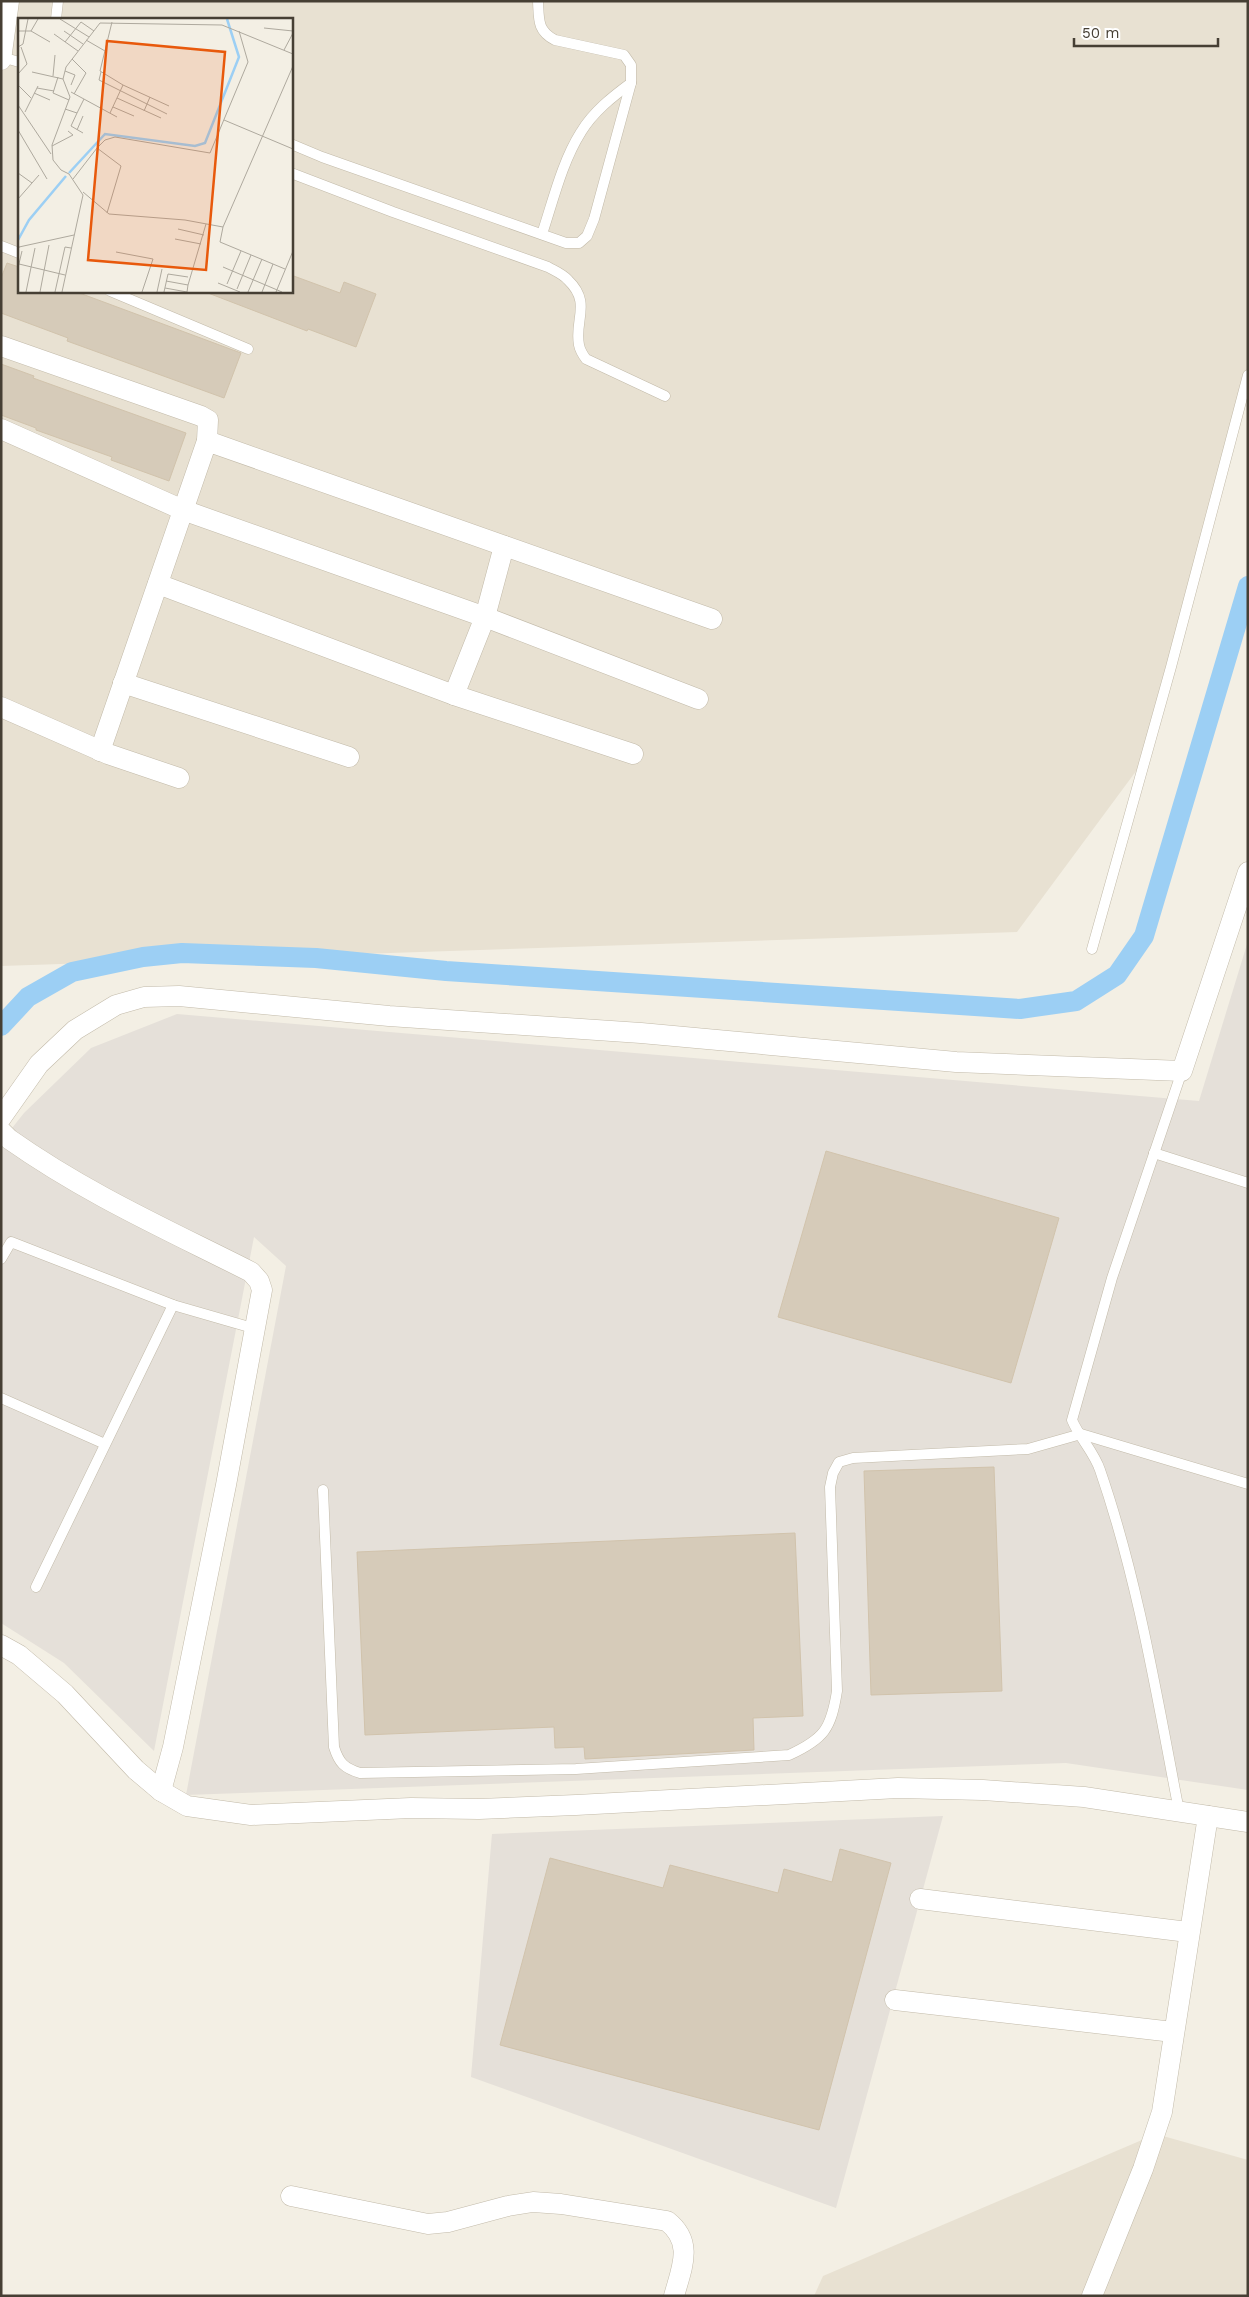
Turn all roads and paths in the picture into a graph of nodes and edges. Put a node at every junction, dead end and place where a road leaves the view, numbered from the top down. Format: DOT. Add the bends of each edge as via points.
graph roads {
  1 [pos="9,1"];
  2 [pos="58,1"];
  3 [pos="538,1"];
  4 [pos="56,18"];
  5 [pos="2,58"];
  6 [pos="18,62"];
  7 [pos="631,83"];
  8 [pos="292,144"];
  9 [pos="292,173"];
  10 [pos="542,234"];
  11 [pos="1,246"];
  12 [pos="18,253"];
  13 [pos="112,292"];
  14 [pos="1,346"];
  15 [pos="248,349"];
  16 [pos="1248,375"];
  17 [pos="665,396"];
  18 [pos="1,429"];
  19 [pos="207,441"];
  20 [pos="183,510"];
  21 [pos="504,546"];
  22 [pos="158,584"];
  23 [pos="485,617"];
  24 [pos="712,619"];
  25 [pos="123,683"];
  26 [pos="454,695"];
  27 [pos="698,699"];
  28 [pos="1,707"];
  29 [pos="100,751"];
  30 [pos="632,754"];
  31 [pos="349,757"];
  32 [pos="179,778"];
  33 [pos="1248,872"];
  34 [pos="1092,949"];
  35 [pos="1182,1071"];
  36 [pos="1,1118"];
  37 [pos="1,1131"];
  38 [pos="1154,1153"];
  39 [pos="1248,1183"];
  40 [pos="1,1259"];
  41 [pos="173,1305"];
  42 [pos="256,1330"];
  43 [pos="1,1398"];
  44 [pos="1081,1434"];
  45 [pos="105,1444"];
  46 [pos="1248,1484"];
  47 [pos="324,1490"];
  48 [pos="36,1587"];
  49 [pos="1,1645"];
  50 [pos="161,1791"];
  51 [pos="1179,1811"];
  52 [pos="1208,1816"];
  53 [pos="1248,1822"];
  54 [pos="920,1899"];
  55 [pos="1188,1932"];
  56 [pos="895,2000"];
  57 [pos="1173,2032"];
  58 [pos="291,2196"];
  59 [pos="674,2296"];
  60 [pos="1092,2296"];
  1 -- 5 [label="street"];
  2 -- 4 [label="lane"];
  3 -- 7 [label="lane" via="545,35 624,55 631,65"];
  5 -- 6 [label="lane"];
  7 -- 10 [label="lane" via="605,102 581,132 569,156"];
  7 -- 10 [label="lane" via="587,236 579,244"];
  8 -- 10 [label="lane"];
  9 -- 17 [label="lane" via="548,267 568,279 579,294 582,315 579,347 586,359"];
  11 -- 12 [label="lane"];
  13 -- 15 [label="lane"];
  14 -- 19 [label="street" via="201,416 208,420"];
  16 -- 34 [label="lane"];
  18 -- 20 [label="street"];
  19 -- 20 [label="street"];
  19 -- 21 [label="street"];
  20 -- 22 [label="street"];
  20 -- 23 [label="street"];
  21 -- 23 [label="street"];
  21 -- 24 [label="street"];
  22 -- 25 [label="street"];
  22 -- 26 [label="street"];
  23 -- 26 [label="street"];
  23 -- 27 [label="street"];
  25 -- 29 [label="street"];
  25 -- 31 [label="street"];
  26 -- 30 [label="street"];
  28 -- 29 [label="street"];
  29 -- 32 [label="street"];
  33 -- 35 [label="street"];
  35 -- 36 [label="street" via="956,1062 179,996 144,997 116,1005 75,1030 39,1064"];
  35 -- 38 [label="lane"];
  37 -- 42 [label="street" via="75,1183 251,1272 260,1281 262,1290"];
  38 -- 39 [label="lane"];
  38 -- 44 [label="lane" via="1112,1278 1073,1412 1072,1420"];
  40 -- 41 [label="lane" via="11,1242"];
  41 -- 42 [label="lane"];
  41 -- 45 [label="lane"];
  42 -- 50 [label="street" via="173,1747"];
  43 -- 45 [label="lane"];
  44 -- 46 [label="lane"];
  44 -- 47 [label="lane" via="1028,1449 853,1458 839,1462 830,1487 837,1691 833,1717 822,1735 789,1755 576,1769 360,1773 347,1768 338,1761 334,1747"];
  44 -- 51 [label="lane" via="1099,1467 1124,1550"];
  45 -- 48 [label="lane"];
  49 -- 50 [label="street" via="19,1655 66,1694 117,1750"];
  50 -- 51 [label="street" via="187,1806 251,1815 411,1808 576,1806 898,1788 1075,1796"];
  51 -- 52 [label="street"];
  52 -- 53 [label="street"];
  52 -- 55 [label="street"];
  54 -- 55 [label="street"];
  55 -- 57 [label="street"];
  56 -- 57 [label="street"];
  57 -- 60 [label="street" via="1156,2134"];
  58 -- 59 [label="street" via="428,2224 534,2202 667,2222 678,2230 683,2240 683,2257"];
}
